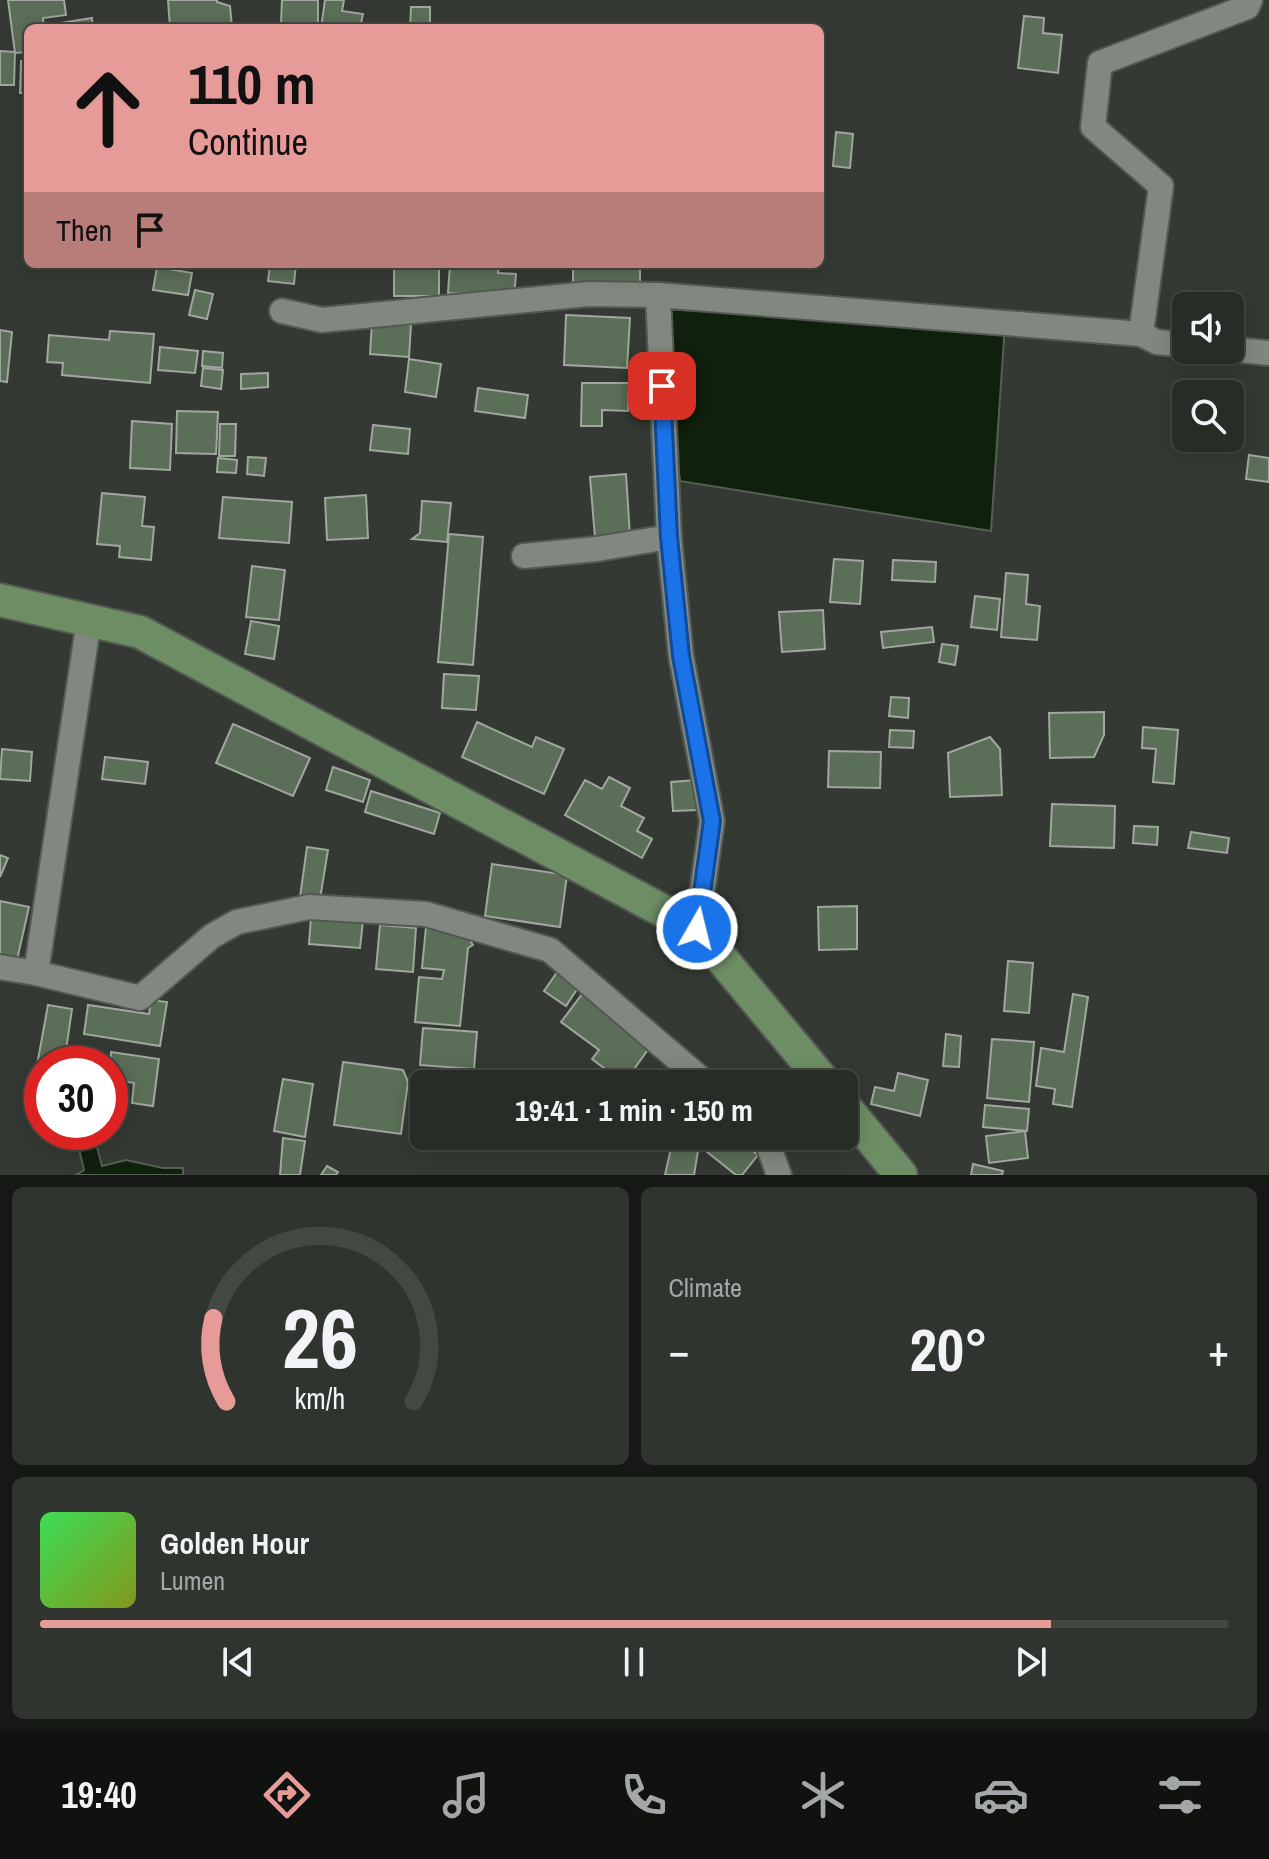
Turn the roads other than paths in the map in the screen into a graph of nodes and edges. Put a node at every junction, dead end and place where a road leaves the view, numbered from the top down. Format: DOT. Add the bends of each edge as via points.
graph roads {
  1 [pos="1250,0"];
  2 [pos="658,295"];
  3 [pos="282,311"];
  4 [pos="1141,334"];
  5 [pos="1172,344"];
  6 [pos="1244,350"];
  7 [pos="1269,353"];
  8 [pos="669,537"];
  9 [pos="524,556"];
  10 [pos="0,600"];
  11 [pos="89,620"];
  12 [pos="697,929"];
  13 [pos="0,967"];
  14 [pos="36,973"];
  15 [pos="691,1070"];
  16 [pos="814,1070"];
  17 [pos="858,1123"];
  18 [pos="770,1150"];
  19 [pos="779,1175"];
  20 [pos="901,1175"];
  1 -- 4 [label="street" via="1247,7 1100,63 1093,127 1161,186"];
  2 -- 3 [label="street" via="588,294 322,320"];
  2 -- 4 [label="street"];
  2 -- 8 [label="street"];
  4 -- 5 [label="street"];
  6 -- 7 [label="street"];
  8 -- 9 [label="street"];
  8 -- 12 [label="street" via="681,656 712,821"];
  10 -- 11 [label="main road"];
  11 -- 12 [label="main road" via="140,632"];
  11 -- 14 [label="street"];
  12 -- 16 [label="main road"];
  13 -- 14 [label="street"];
  14 -- 15 [label="street" via="140,998 212,936 237,922 309,907 426,914 550,950"];
  17 -- 20 [label="main road"];
  18 -- 19 [label="street"];
}
